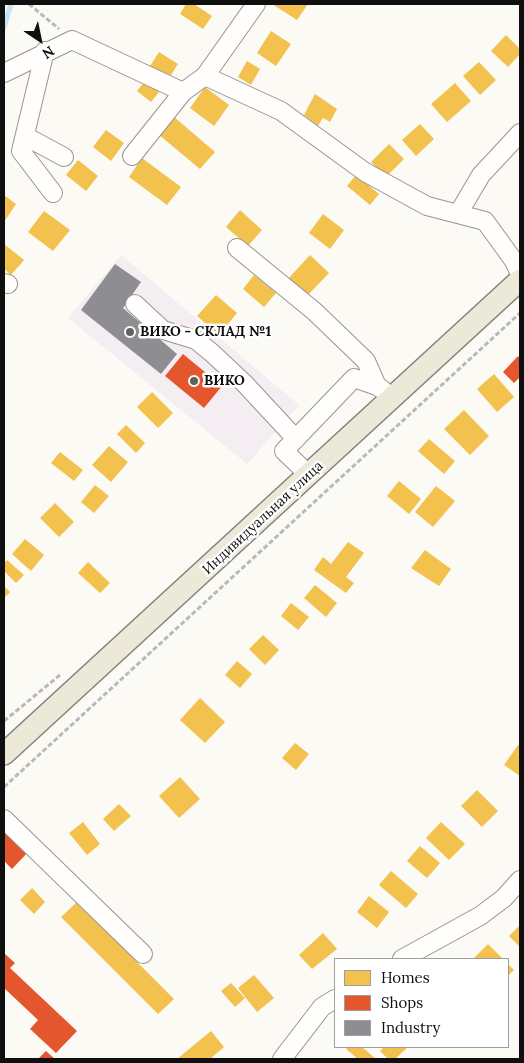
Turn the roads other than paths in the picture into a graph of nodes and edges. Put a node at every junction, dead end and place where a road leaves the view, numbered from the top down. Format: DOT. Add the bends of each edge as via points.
graph roads {
  1 [pos="256,4"];
  2 [pos="45,51"];
  3 [pos="4,73"];
  4 [pos="205,76"];
  5 [pos="183,92"];
  6 [pos="520,133"];
  7 [pos="25,136"];
  8 [pos="132,156"];
  9 [pos="64,157"];
  10 [pos="53,193"];
  11 [pos="458,214"];
  12 [pos="238,248"];
  13 [pos="520,274"];
  14 [pos="520,280"];
  15 [pos="135,304"];
  16 [pos="385,392"];
  17 [pos="296,439"];
  18 [pos="309,475"];
  19 [pos="4,754"];
  20 [pos="4,820"];
  21 [pos="520,880"];
  22 [pos="143,954"];
  23 [pos="404,958"];
  24 [pos="334,1000"];
  25 [pos="282,1059"];
  1 -- 4 [label="street"];
  2 -- 3 [label="street"];
  2 -- 5 [label="street" via="72,40"];
  2 -- 7 [label="street"];
  4 -- 5 [label="street"];
  4 -- 11 [label="street" via="281,111 366,172 427,206"];
  5 -- 8 [label="street"];
  6 -- 11 [label="street" via="482,174"];
  7 -- 9 [label="street"];
  7 -- 10 [label="street" via="21,151"];
  11 -- 13 [label="street" via="485,221"];
  12 -- 16 [label="street" via="314,311 366,362"];
  14 -- 16 [label="main road, Индивидуальная улица"];
  15 -- 17 [label="street" via="163,330 196,340 212,353"];
  16 -- 17 [label="street" via="354,378"];
  16 -- 18 [label="main road, Индивидуальная улица"];
  17 -- 18 [label="street" via="284,451"];
  18 -- 19 [label="main road, Индивидуальная улица"];
  20 -- 22 [label="street"];
  21 -- 23 [label="street" via="504,898 480,916"];
  24 -- 25 [label="street" via="322,1007"];
}
